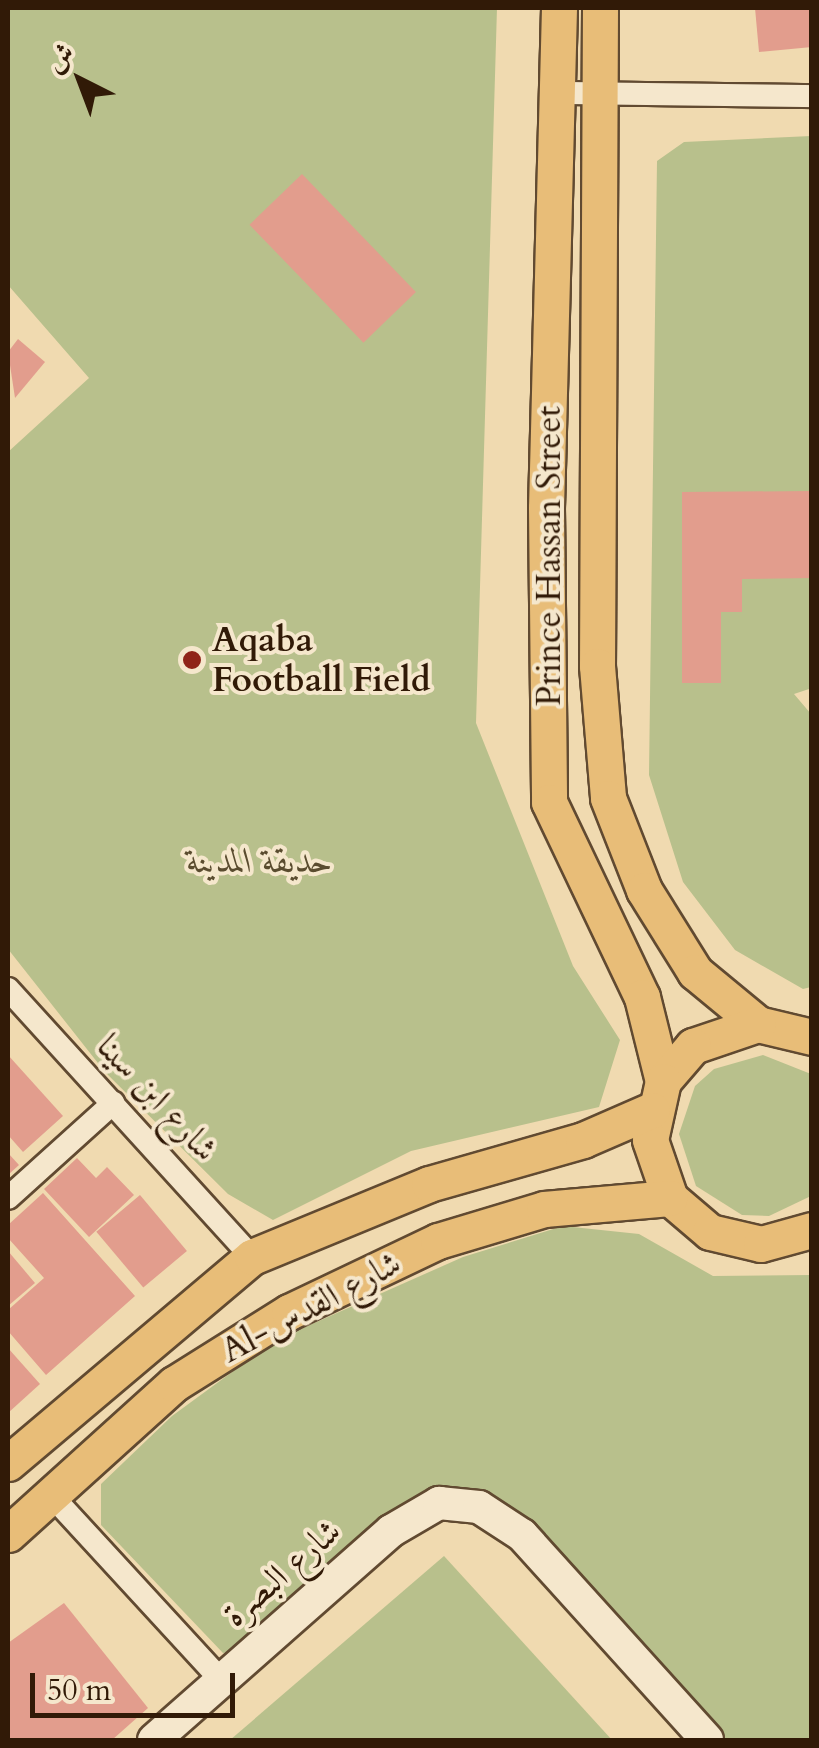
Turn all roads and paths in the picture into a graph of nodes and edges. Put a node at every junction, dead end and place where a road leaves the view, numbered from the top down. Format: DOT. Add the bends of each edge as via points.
graph roads {
  1 [pos="559,8"];
  2 [pos="600,8"];
  3 [pos="600,89"];
  4 [pos="559,93"];
  5 [pos="812,96"];
  6 [pos="8,989"];
  7 [pos="758,1024"];
  8 [pos="808,1033"];
  9 [pos="658,1096"];
  10 [pos="112,1103"];
  11 [pos="8,1198"];
  12 [pos="670,1198"];
  13 [pos="804,1239"];
  14 [pos="252,1257"];
  15 [pos="8,1463"];
  16 [pos="50,1495"];
  17 [pos="8,1534"];
  18 [pos="221,1680"];
  19 [pos="154,1740"];
  20 [pos="707,1740"];
  1 -- 4 [label="main road, Prince Hassan Street"];
  2 -- 3 [label="main road, Prince Hassan Street"];
  3 -- 4 [label="street"];
  3 -- 5 [label="street"];
  3 -- 7 [label="main road, Prince Hassan Street" via="597,666 608,798 644,890 695,972"];
  4 -- 9 [label="main road, Prince Hassan Street" via="546,508 549,802 642,997"];
  6 -- 10 [label="street, شارع ابن سينا"];
  7 -- 8 [label="main road"];
  7 -- 9 [label="main road" via="713,1034"];
  9 -- 12 [label="main road, Prince Hassan Street" via="653,1156"];
  9 -- 14 [label="main road, Al-شارع القدس" via="583,1140 429,1184"];
  10 -- 11 [label="street"];
  10 -- 14 [label="street, شارع ابن سينا"];
  12 -- 13 [label="main road" via="735,1241"];
  12 -- 16 [label="main road, Al-شارع القدس" via="544,1209 438,1240 338,1288 174,1384"];
  14 -- 15 [label="main road, Al-شارع القدس"];
  16 -- 17 [label="main road, Al-شارع القدس"];
  16 -- 18 [label="street"];
  18 -- 19 [label="main road, شارع البصرة"];
  18 -- 20 [label="main road, شارع البصرة" via="420,1509 479,1507 522,1535"];
}
